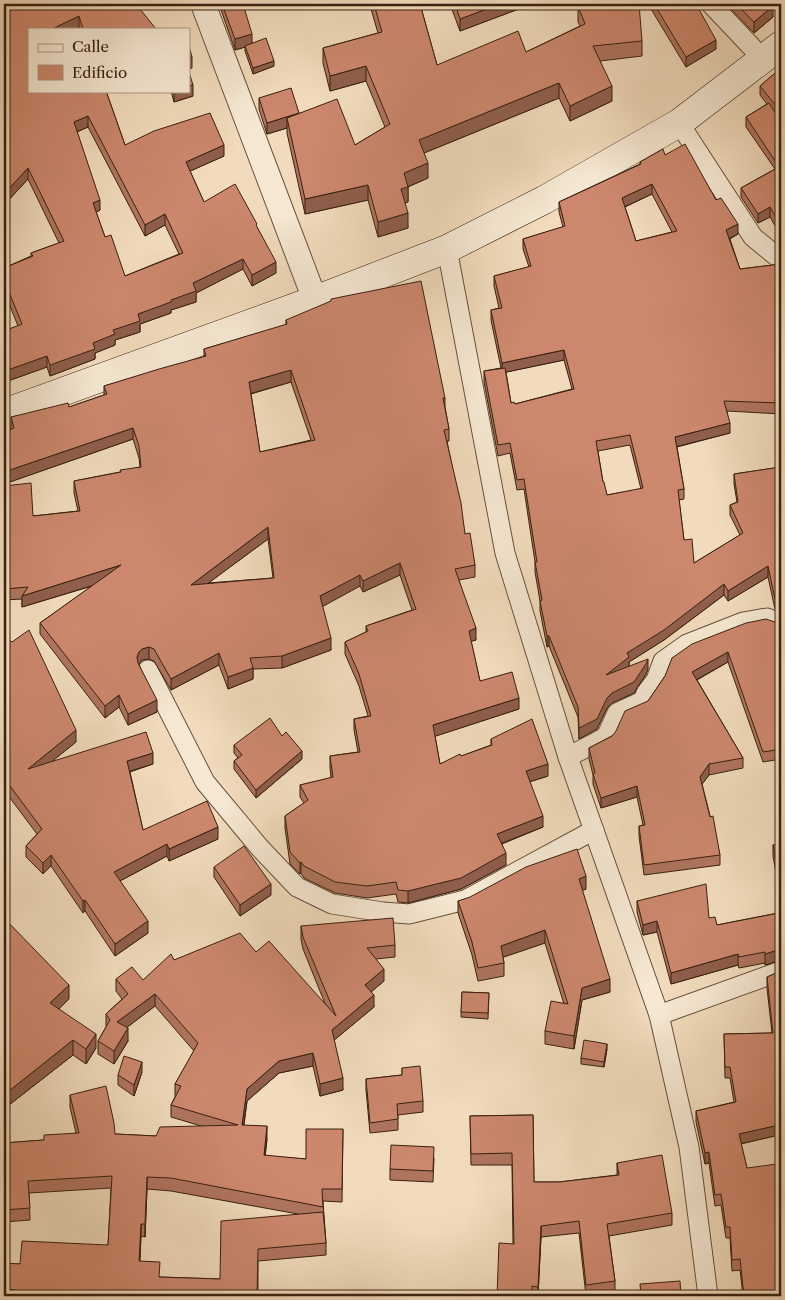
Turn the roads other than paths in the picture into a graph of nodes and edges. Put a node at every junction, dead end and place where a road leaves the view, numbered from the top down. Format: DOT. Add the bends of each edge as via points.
graph roads {
  1 [pos="203,4"];
  2 [pos="711,4"];
  3 [pos="772,52"];
  4 [pos="678,123"];
  5 [pos="447,249"];
  6 [pos="781,260"];
  7 [pos="315,300"];
  8 [pos="4,413"];
  9 [pos="781,624"];
  10 [pos="148,670"];
  11 [pos="568,757"];
  12 [pos="594,830"];
  13 [pos="781,971"];
  14 [pos="659,1015"];
  15 [pos="708,1296"];
  1 -- 7 [label="street"];
  2 -- 3 [label="street"];
  3 -- 4 [label="main road"];
  4 -- 5 [label="main road" via="544,200"];
  4 -- 6 [label="street" via="753,237"];
  5 -- 7 [label="main road"];
  5 -- 11 [label="street" via="505,552"];
  7 -- 8 [label="main road"];
  9 -- 11 [label="street" via="767,618 743,622 687,644 663,661 643,701 617,713 606,737"];
  10 -- 12 [label="street" via="205,782 297,887 332,904 409,914 465,900"];
  11 -- 12 [label="street"];
  12 -- 14 [label="street"];
  13 -- 14 [label="street"];
  14 -- 15 [label="street" via="689,1147"];
}
